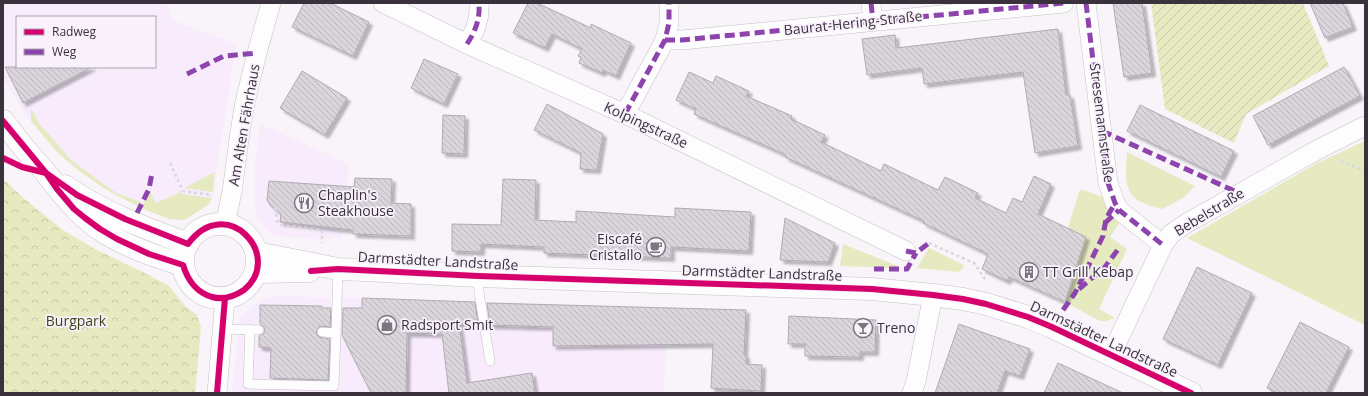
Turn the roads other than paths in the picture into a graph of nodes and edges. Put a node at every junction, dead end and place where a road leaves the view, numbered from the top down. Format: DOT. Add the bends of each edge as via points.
graph roads {
  1 [pos="272,3"];
  2 [pos="383,3"];
  3 [pos="479,3"];
  4 [pos="669,3"];
  5 [pos="1064,3"];
  6 [pos="1086,3"];
  7 [pos="872,12"];
  8 [pos="665,40"];
  9 [pos="468,44"];
  10 [pos="625,114"];
  11 [pos="3,121"];
  12 [pos="1365,126"];
  13 [pos="46,173"];
  14 [pos="225,224"];
  15 [pos="188,244"];
  16 [pos="1163,245"];
  17 [pos="906,251"];
  18 [pos="256,263"];
  19 [pos="183,265"];
  20 [pos="338,269"];
  21 [pos="478,276"];
  22 [pos="933,295"];
  23 [pos="224,298"];
  24 [pos="223,329"];
  25 [pos="322,332"];
  26 [pos="336,333"];
  27 [pos="1111,355"];
  28 [pos="490,361"];
  29 [pos="217,393"];
  30 [pos="912,393"];
  31 [pos="1192,393"];
  1 -- 14 [label="street, Am Alten Fährhaus" via="245,102"];
  2 -- 9 [label="street, Kolpingstraße"];
  3 -- 9 [label="street" via="478,23"];
  4 -- 8 [label="street"];
  5 -- 7 [label="street, Baurat-Hering-Straße"];
  6 -- 16 [label="street, Stresemannstraße" via="1108,183 1119,210"];
  7 -- 8 [label="street, Baurat-Hering-Straße" via="682,40"];
  8 -- 10 [label="street"];
  9 -- 10 [label="street, Kolpingstraße"];
  10 -- 17 [label="street, Kolpingstraße"];
  11 -- 13 [label="main road"];
  12 -- 16 [label="street, Bebelstraße" via="1187,223 1171,234"];
  13 -- 15 [label="main road" via="77,195 125,219"];
  13 -- 19 [label="main road" via="74,209 100,229 137,249"];
  14 -- 15 [label="main road" via="203,228"];
  14 -- 18 [label="main road" via="236,227 245,234 252,243"];
  15 -- 19 [label="main road"];
  16 -- 27 [label="street, Bebelstraße"];
  18 -- 20 [label="main road, Darmstädter Landstraße" via="311,271"];
  18 -- 23 [label="main road" via="247,287 233,296"];
  19 -- 23 [label="main road" via="190,283 197,290 215,298"];
  20 -- 21 [label="main road, Darmstädter Landstraße"];
  20 -- 26 [label="lane"];
  21 -- 22 [label="main road, Darmstädter Landstraße" via="872,289"];
  21 -- 28 [label="lane"];
  22 -- 27 [label="main road, Darmstädter Landstraße" via="986,304 1028,317"];
  22 -- 30 [label="street"];
  23 -- 24 [label="street"];
  24 -- 26 [label="lane" via="255,330 248,384 334,386"];
  24 -- 29 [label="street"];
  25 -- 26 [label="lane"];
  27 -- 31 [label="main road, Darmstädter Landstraße"];
}
